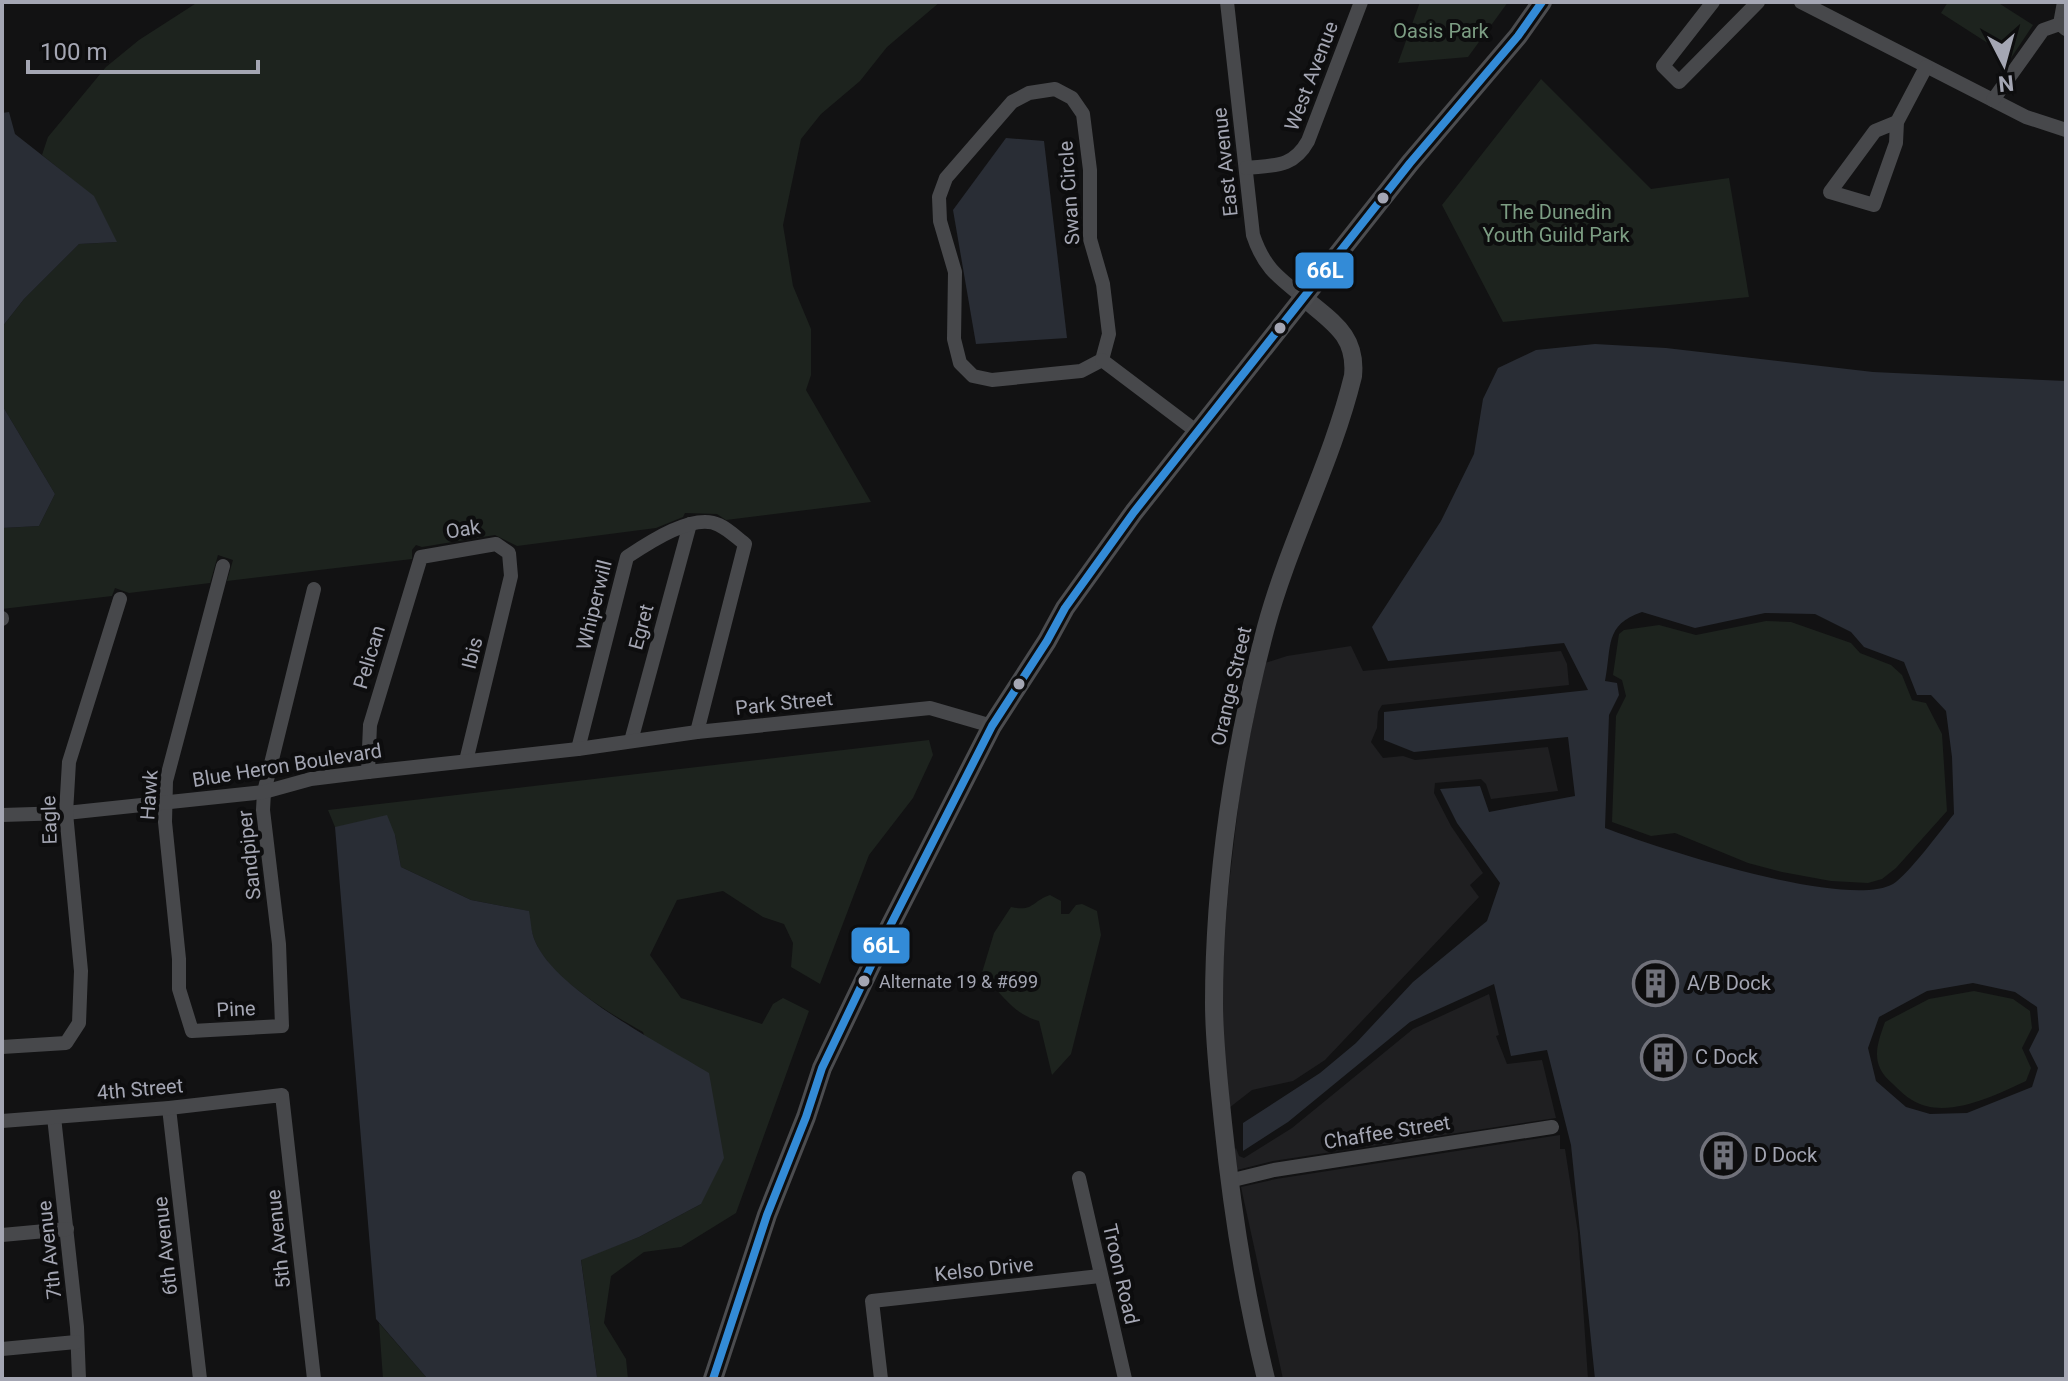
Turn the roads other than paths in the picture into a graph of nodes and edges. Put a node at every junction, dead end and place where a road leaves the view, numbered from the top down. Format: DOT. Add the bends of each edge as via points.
graph roads {
  1 [pos="1227,2"];
  2 [pos="1361,2"];
  3 [pos="1542,2"];
  4 [pos="1713,2"];
  5 [pos="1758,2"];
  6 [pos="1801,2"];
  7 [pos="2064,2"];
  8 [pos="2063,27"];
  9 [pos="1926,67"];
  10 [pos="1993,100"];
  11 [pos="1897,122"];
  12 [pos="2066,130"];
  13 [pos="1246,168"];
  14 [pos="1304,298"];
  15 [pos="1102,360"];
  16 [pos="1196,431"];
  17 [pos="690,524"];
  18 [pos="509,553"];
  19 [pos="421,557"];
  20 [pos="223,566"];
  21 [pos="314,589"];
  22 [pos="120,599"];
  23 [pos="992,726"];
  24 [pos="697,732"];
  25 [pos="631,741"];
  26 [pos="578,749"];
  27 [pos="466,761"];
  28 [pos="368,772"];
  29 [pos="264,792"];
  30 [pos="165,803"];
  31 [pos="66,813"];
  32 [pos="2,815"];
  33 [pos="282,1026"];
  34 [pos="192,1031"];
  35 [pos="2,1047"];
  36 [pos="282,1095"];
  37 [pos="169,1108"];
  38 [pos="54,1117"];
  39 [pos="2,1121"];
  40 [pos="1552,1127"];
  41 [pos="1079,1178"];
  42 [pos="1229,1181"];
  43 [pos="67,1229"];
  44 [pos="2,1235"];
  45 [pos="1100,1276"];
  46 [pos="76,1342"];
  47 [pos="2,1349"];
  48 [pos="79,1379"];
  49 [pos="200,1379"];
  50 [pos="314,1379"];
  51 [pos="713,1379"];
  52 [pos="881,1379"];
  53 [pos="1125,1379"];
  54 [pos="1266,1379"];
  1 -- 13 [label="street, East Avenue"];
  2 -- 13 [label="street, West Avenue" via="1300,156"];
  3 -- 14 [label="main road"];
  4 -- 5 [label="street" via="1663,66 1679,82"];
  6 -- 9 [label="street"];
  7 -- 8 [label="street"];
  8 -- 10 [label="street" via="2043,30"];
  9 -- 10 [label="street"];
  9 -- 11 [label="street"];
  10 -- 12 [label="street"];
  11 -- 11 [label="street" via="1896,143 1874,205 1830,192 1875,131"];
  13 -- 14 [label="street, East Avenue" via="1259,254 1270,271"];
  14 -- 16 [label="main road"];
  14 -- 42 [label="street, Orange Street" via="1343,332 1354,362 1349,391 1267,624 1234,772 1215,960 1215,1031"];
  15 -- 15 [label="street, Swan Circle" via="1109,334 1090,239 1083,114 1072,98 1055,89 1029,93 1002,113 946,178 939,197 940,221 955,272 954,339 960,363 973,376 992,380 1081,371"];
  15 -- 16 [label="street"];
  16 -- 23 [label="main road" via="1065,608"];
  17 -- 24 [label="street" via="717,523 745,544"];
  17 -- 25 [label="street, Egret"];
  17 -- 26 [label="street, Whiperwill" via="627,557"];
  18 -- 19 [label="street, Oak" via="496,544"];
  18 -- 27 [label="street, Ibis" via="511,576"];
  19 -- 28 [label="street, Pelican" via="370,725"];
  20 -- 30 [label="street, Hawk" via="166,781"];
  21 -- 29 [label="street, Sandpiper"];
  22 -- 31 [label="street, Eagle" via="69,762"];
  23 -- 24 [label="street, Park Street" via="930,708"];
  23 -- 51 [label="main road" via="822,1068"];
  24 -- 25 [label="street, Park Street"];
  25 -- 26 [label="street, Park Street"];
  26 -- 27 [label="street, Blue Heron Boulevard"];
  27 -- 28 [label="street, Blue Heron Boulevard"];
  28 -- 29 [label="street, Blue Heron Boulevard"];
  29 -- 30 [label="street, Blue Heron Boulevard"];
  29 -- 33 [label="street, Sandpiper"];
  30 -- 31 [label="street, Blue Heron Boulevard"];
  30 -- 34 [label="street, Hawk" via="179,989"];
  31 -- 32 [label="street, Blue Heron Boulevard"];
  31 -- 35 [label="street, Eagle" via="81,971 79,1023 66,1043"];
  33 -- 34 [label="street, Pine"];
  36 -- 37 [label="street, 4th Street"];
  36 -- 50 [label="street, 5th Avenue"];
  37 -- 38 [label="street, 4th Street"];
  37 -- 49 [label="street, 6th Avenue"];
  38 -- 39 [label="street, 4th Street"];
  38 -- 43 [label="street, 7th Avenue"];
  40 -- 42 [label="street, Chaffee Street"];
  41 -- 45 [label="street, Troon Road"];
  42 -- 54 [label="street, Orange Street" via="1252,1329"];
  43 -- 44 [label="street"];
  43 -- 46 [label="street, 7th Avenue"];
  45 -- 52 [label="street, Kelso Drive" via="872,1301"];
  45 -- 53 [label="street, Troon Road"];
  46 -- 47 [label="street"];
  46 -- 48 [label="street, 7th Avenue"];
}
